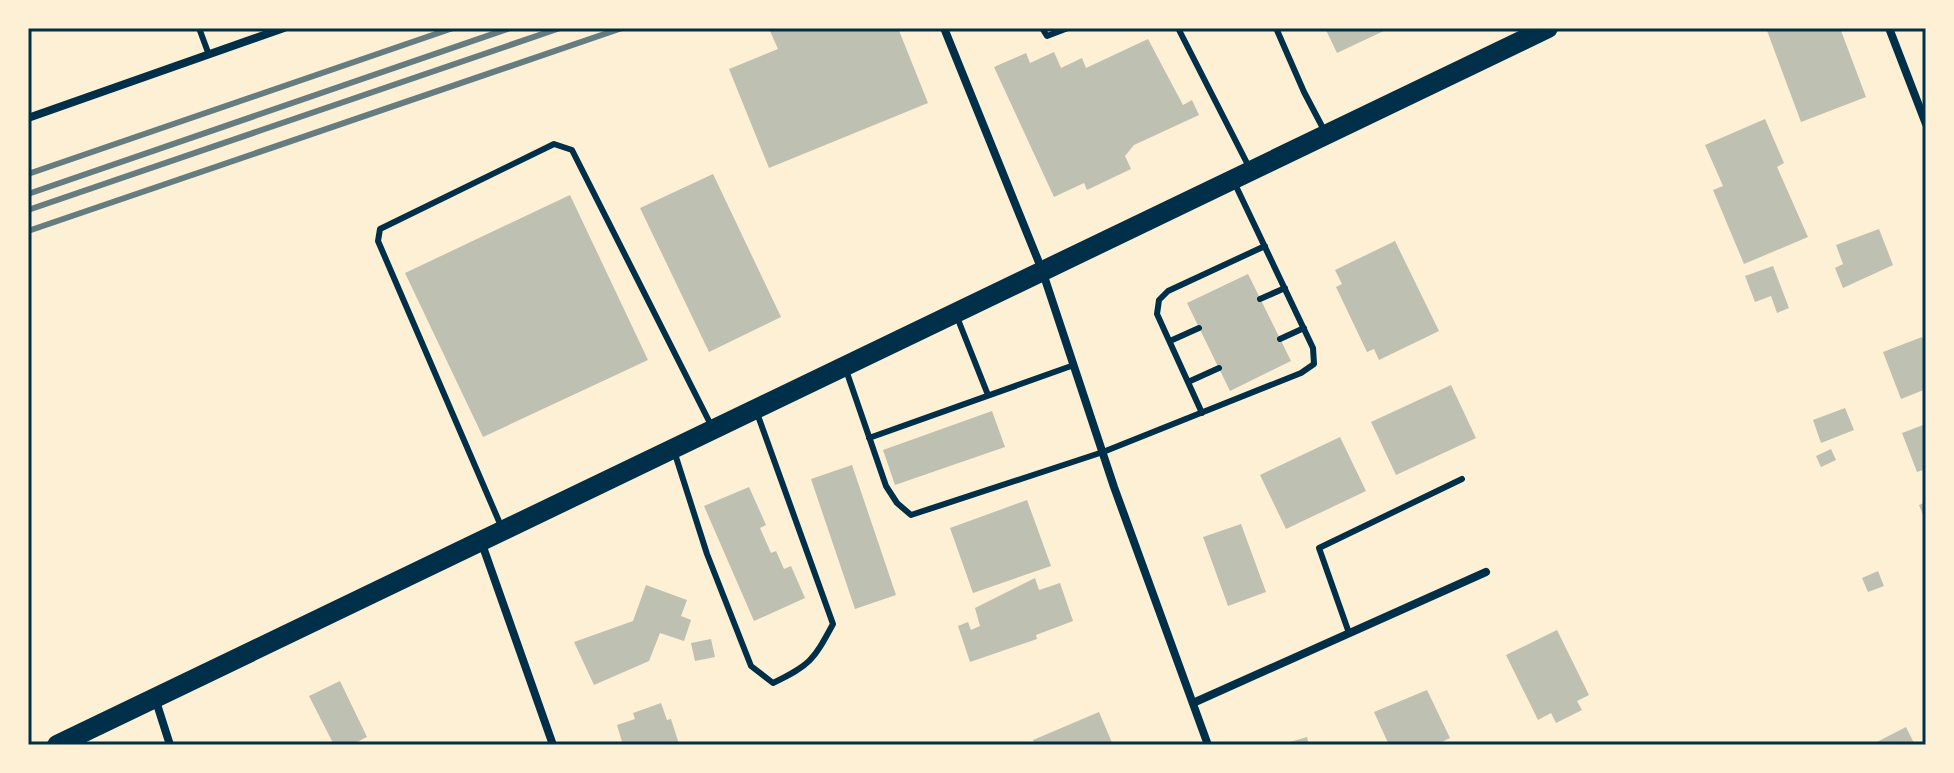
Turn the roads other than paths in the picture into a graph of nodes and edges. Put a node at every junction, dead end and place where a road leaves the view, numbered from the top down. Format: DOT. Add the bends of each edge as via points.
graph roads {
  1 [pos="199,28"];
  2 [pos="284,28"];
  3 [pos="944,28"];
  4 [pos="1042,28"];
  5 [pos="1068,28"];
  6 [pos="1178,28"];
  7 [pos="1276,28"];
  8 [pos="1548,28"];
  9 [pos="1889,28"];
  10 [pos="209,55"];
  11 [pos="28,118"];
  12 [pos="1926,124"];
  13 [pos="1327,135"];
  14 [pos="1242,176"];
  15 [pos="1265,246"];
  16 [pos="1042,270"];
  17 [pos="1285,288"];
  18 [pos="1260,299"];
  19 [pos="956,313"];
  20 [pos="1199,328"];
  21 [pos="1304,328"];
  22 [pos="1280,339"];
  23 [pos="1170,341"];
  24 [pos="1074,365"];
  25 [pos="844,366"];
  26 [pos="1219,368"];
  27 [pos="1188,382"];
  28 [pos="988,395"];
  29 [pos="755,410"];
  30 [pos="1202,413"];
  31 [pos="714,430"];
  32 [pos="869,438"];
  33 [pos="673,450"];
  34 [pos="1103,452"];
  35 [pos="1462,479"];
  36 [pos="504,532"];
  37 [pos="482,543"];
  38 [pos="1486,572"];
  39 [pos="1349,633"];
  40 [pos="155,697"];
  41 [pos="1193,703"];
  42 [pos="57,745"];
  43 [pos="170,745"];
  44 [pos="553,745"];
  45 [pos="1208,745"];
  1 -- 10 [label="lane"];
  2 -- 10 [label="street"];
  3 -- 16 [label="street"];
  4 -- 5 [label="lane" via="1047,36"];
  6 -- 14 [label="lane"];
  7 -- 13 [label="lane"];
  8 -- 13 [label="main road"];
  9 -- 12 [label="street"];
  10 -- 11 [label="street"];
  13 -- 14 [label="main road"];
  14 -- 15 [label="lane"];
  14 -- 16 [label="main road"];
  15 -- 17 [label="lane"];
  15 -- 23 [label="lane" via="1168,291 1159,300 1157,314"];
  16 -- 19 [label="main road"];
  16 -- 24 [label="street"];
  17 -- 18 [label="lane"];
  17 -- 21 [label="lane"];
  19 -- 25 [label="main road"];
  19 -- 28 [label="lane"];
  20 -- 23 [label="lane"];
  21 -- 22 [label="lane"];
  21 -- 30 [label="lane" via="1314,364"];
  23 -- 27 [label="lane"];
  24 -- 28 [label="lane"];
  24 -- 34 [label="street"];
  25 -- 29 [label="main road"];
  25 -- 32 [label="lane"];
  26 -- 27 [label="lane"];
  27 -- 30 [label="lane"];
  28 -- 32 [label="lane"];
  29 -- 31 [label="main road"];
  29 -- 33 [label="lane" via="833,624 818,653 799,671 773,683 751,666"];
  30 -- 34 [label="lane"];
  31 -- 33 [label="main road"];
  31 -- 36 [label="lane" via="572,150 554,144 527,157 380,229 378,241"];
  32 -- 34 [label="lane" via="886,486 911,515"];
  33 -- 36 [label="main road"];
  34 -- 41 [label="street"];
  35 -- 39 [label="lane" via="1319,548"];
  36 -- 37 [label="main road"];
  37 -- 40 [label="main road"];
  37 -- 44 [label="street"];
  38 -- 39 [label="street"];
  39 -- 41 [label="street"];
  40 -- 42 [label="main road"];
  40 -- 43 [label="street"];
  41 -- 45 [label="street"];
}
